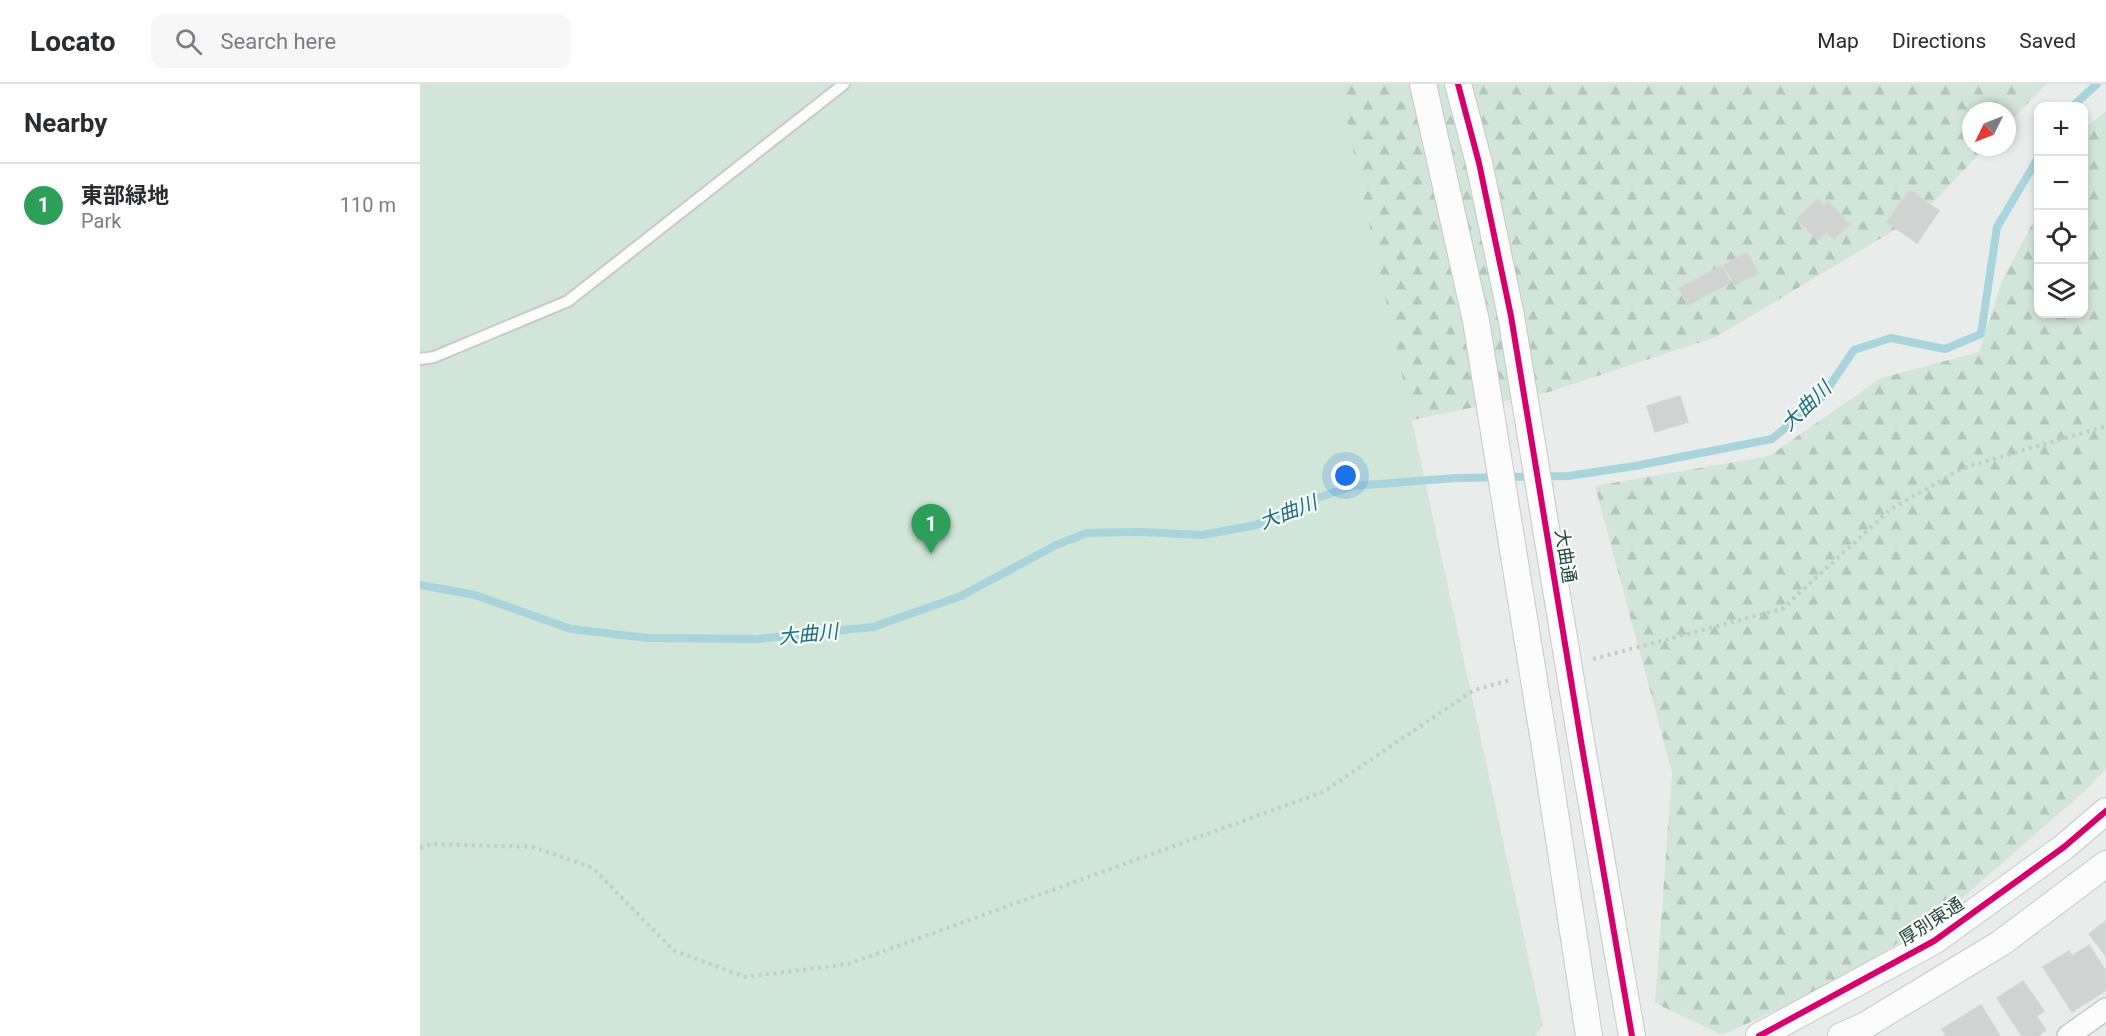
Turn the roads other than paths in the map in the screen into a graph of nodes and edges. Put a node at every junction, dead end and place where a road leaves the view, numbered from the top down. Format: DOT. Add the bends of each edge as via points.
graph roads {
  1 [pos="844,84"];
  2 [pos="1423,84"];
  3 [pos="1458,84"];
  4 [pos="420,359"];
  5 [pos="2106,811"];
  6 [pos="2106,864"];
  7 [pos="2106,1009"];
  8 [pos="1589,1036"];
  9 [pos="1632,1036"];
  10 [pos="1759,1036"];
  11 [pos="1841,1036"];
  12 [pos="2068,1036"];
  1 -- 4 [label="lane" via="568,301 434,357"];
  2 -- 8 [label="street, bridge" via="1476,321"];
  3 -- 9 [label="street, 大曲通, bridge" via="1511,316"];
  5 -- 10 [label="street, 厚別東通" via="2064,847 1934,940"];
  6 -- 11 [label="street" via="2001,943"];
  7 -- 12 [label="street"];
}
